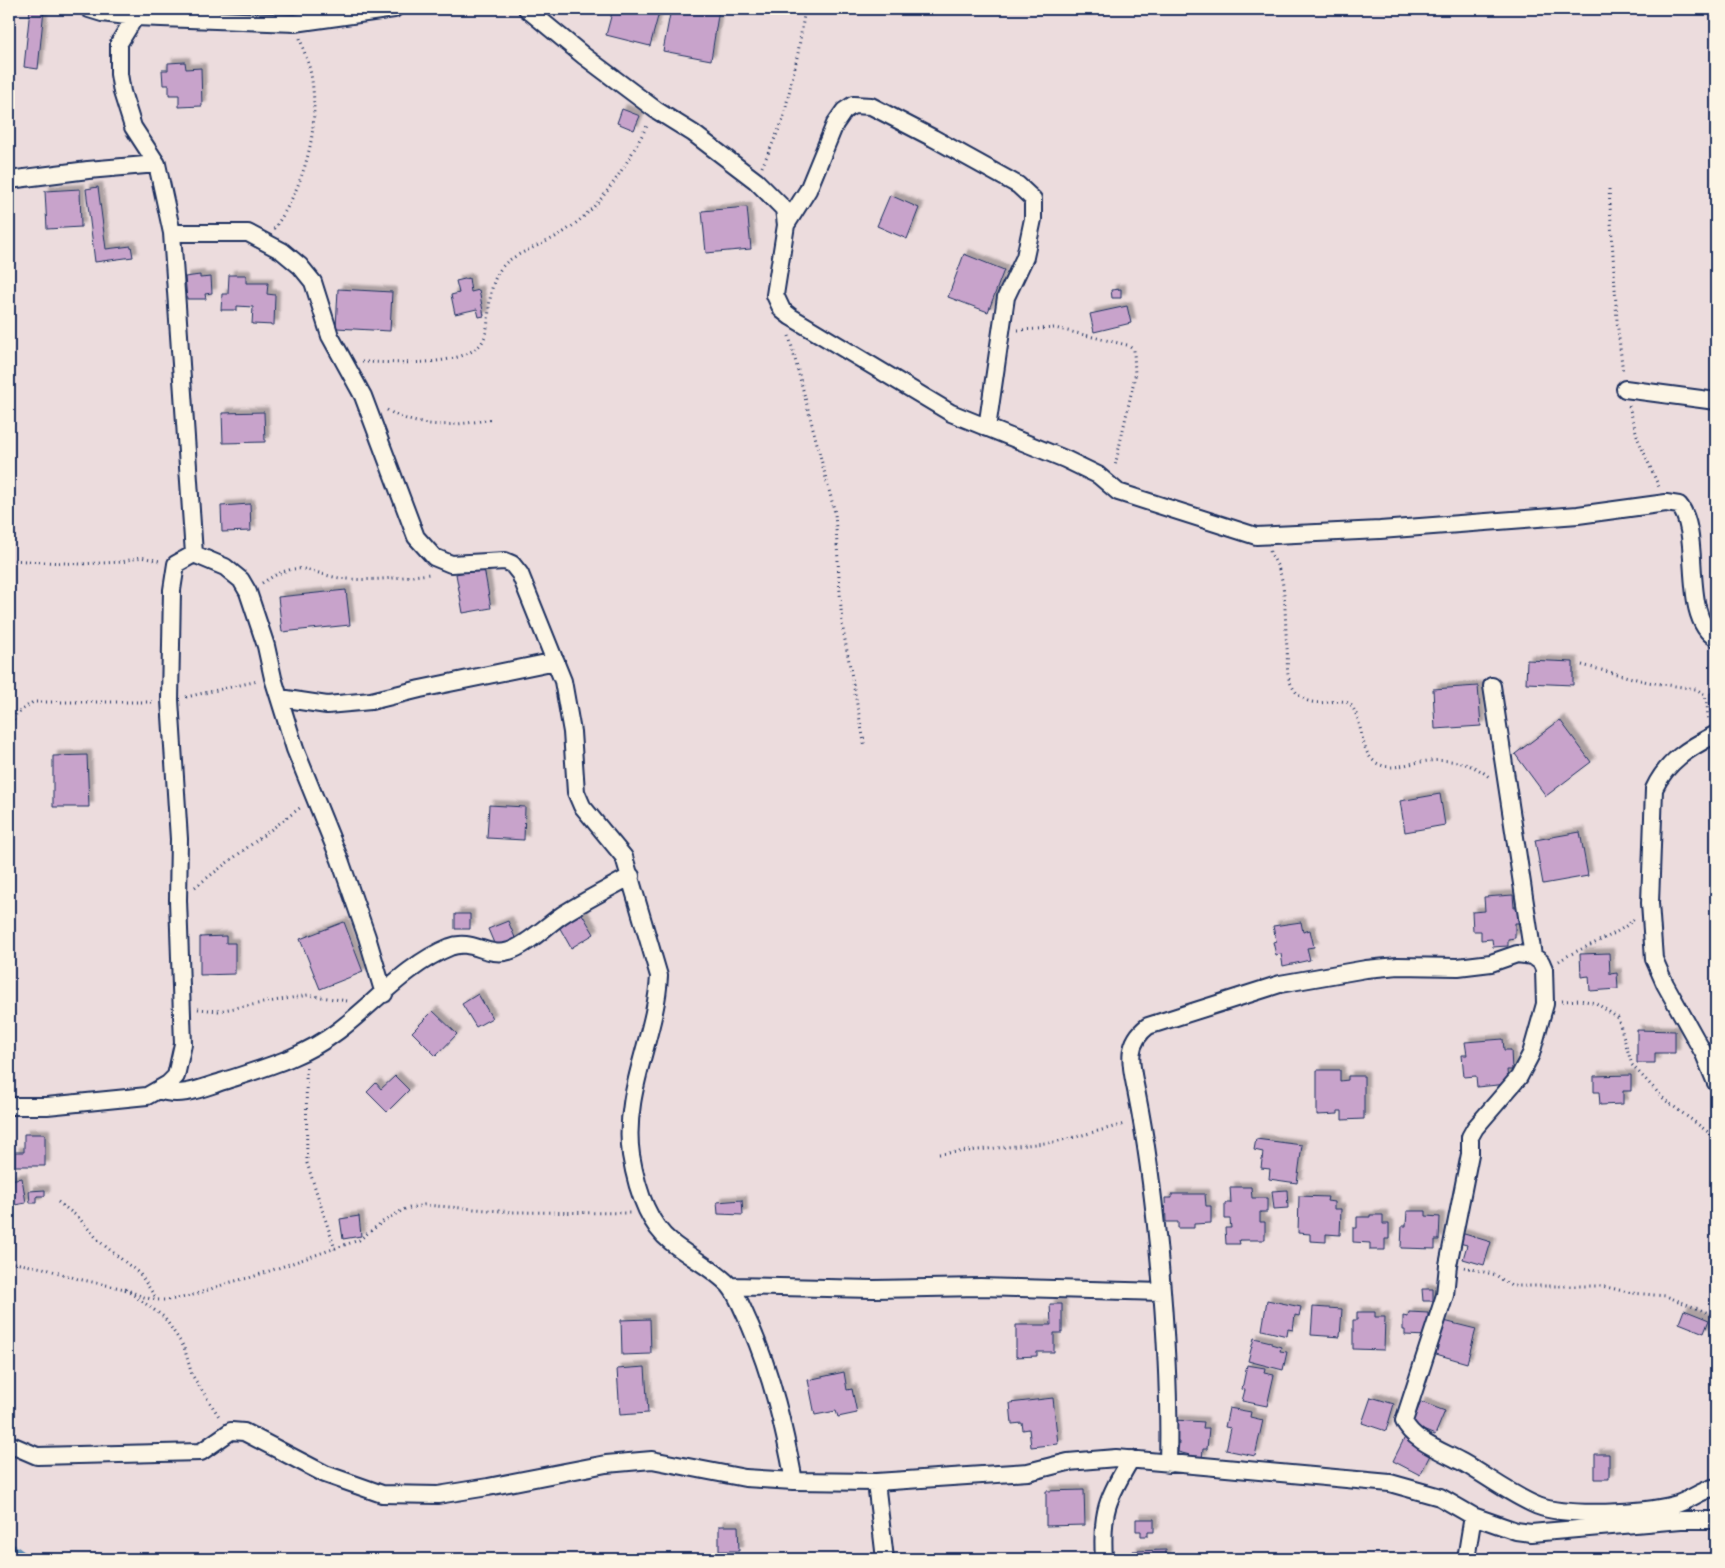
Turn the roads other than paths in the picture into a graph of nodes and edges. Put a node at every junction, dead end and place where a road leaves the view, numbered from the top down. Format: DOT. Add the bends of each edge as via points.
graph roads {
  1 [pos="89,9"];
  2 [pos="394,9"];
  3 [pos="527,9"];
  4 [pos="135,18"];
  5 [pos="157,164"];
  6 [pos="9,180"];
  7 [pos="786,225"];
  8 [pos="172,233"];
  9 [pos="1625,389"];
  10 [pos="1716,401"];
  11 [pos="987,428"];
  12 [pos="194,554"];
  13 [pos="1716,638"];
  14 [pos="556,661"];
  15 [pos="1492,686"];
  16 [pos="280,698"];
  17 [pos="1712,737"];
  18 [pos="631,876"];
  19 [pos="1532,956"];
  20 [pos="384,994"];
  21 [pos="1716,1083"];
  22 [pos="158,1090"];
  23 [pos="9,1106"];
  24 [pos="730,1286"];
  25 [pos="1162,1292"];
  26 [pos="9,1444"];
  27 [pos="1131,1459"];
  28 [pos="1168,1464"];
  29 [pos="794,1481"];
  30 [pos="876,1482"];
  31 [pos="1716,1487"];
  32 [pos="1473,1516"];
  33 [pos="1716,1520"];
  34 [pos="885,1559"];
  35 [pos="1104,1559"];
  36 [pos="1466,1559"];
  1 -- 4 [label="street"];
  2 -- 4 [label="street" via="295,23"];
  3 -- 7 [label="street" via="584,56 756,181 784,209"];
  4 -- 5 [label="street" via="119,43 119,74 133,127"];
  5 -- 6 [label="street"];
  5 -- 8 [label="street"];
  7 -- 11 [label="street" via="775,295 782,310 951,413"];
  7 -- 11 [label="street" via="808,190 835,124 853,105 871,106 1018,185 1033,199 1033,219 1025,256 1006,297"];
  8 -- 12 [label="street"];
  8 -- 14 [label="street" via="248,233 282,251 300,266 313,282 330,336 363,396 416,537 434,557 451,564 496,560 512,564 520,574"];
  9 -- 10 [label="street"];
  11 -- 13 [label="street" via="1066,459 1098,475 1118,492 1256,536 1380,530 1578,515 1666,503 1679,505 1686,518 1701,619"];
  12 -- 16 [label="street" via="225,567 241,580 266,646"];
  12 -- 22 [label="street" via="176,564 172,590 170,700 179,839 181,1059 176,1076"];
  14 -- 16 [label="street" via="371,701 328,705"];
  14 -- 18 [label="street" via="572,732 576,792 582,806 624,856"];
  15 -- 19 [label="street"];
  16 -- 20 [label="street" via="295,749 316,795 367,937"];
  17 -- 21 [label="street" via="1674,760 1662,773 1654,790 1650,903 1654,959"];
  18 -- 20 [label="street" via="562,915 517,948 499,953 471,944 449,947 410,971"];
  18 -- 24 [label="street" via="641,921 659,976 658,995 630,1118 631,1154 654,1224 670,1242"];
  19 -- 25 [label="street" via="1517,954 1491,963 1458,967 1366,969 1280,984 1148,1026 1139,1033 1130,1051 1146,1139"];
  19 -- 31 [label="street" via="1541,962 1544,969 1545,1004 1531,1054 1519,1077 1470,1137 1470,1154 1445,1295 1422,1370 1404,1413 1406,1428 1519,1497 1550,1509 1566,1512 1647,1510 1675,1504"];
  20 -- 22 [label="street" via="306,1053 182,1094"];
  22 -- 23 [label="street" via="138,1097 47,1106"];
  24 -- 25 [label="street"];
  24 -- 29 [label="street" via="767,1366 783,1422"];
  25 -- 28 [label="street" via="1170,1398"];
  26 -- 29 [label="street" via="37,1456 202,1452 231,1431 244,1432 325,1474 382,1494 438,1495 606,1464 652,1460 745,1478"];
  27 -- 28 [label="street"];
  27 -- 30 [label="street" via="1068,1462 1028,1472"];
  27 -- 35 [label="street" via="1106,1507 1102,1527"];
  28 -- 32 [label="street" via="1390,1483 1440,1496"];
  29 -- 30 [label="street"];
  30 -- 34 [label="street"];
  32 -- 33 [label="street" via="1531,1533 1680,1520"];
  32 -- 36 [label="street"];
}
